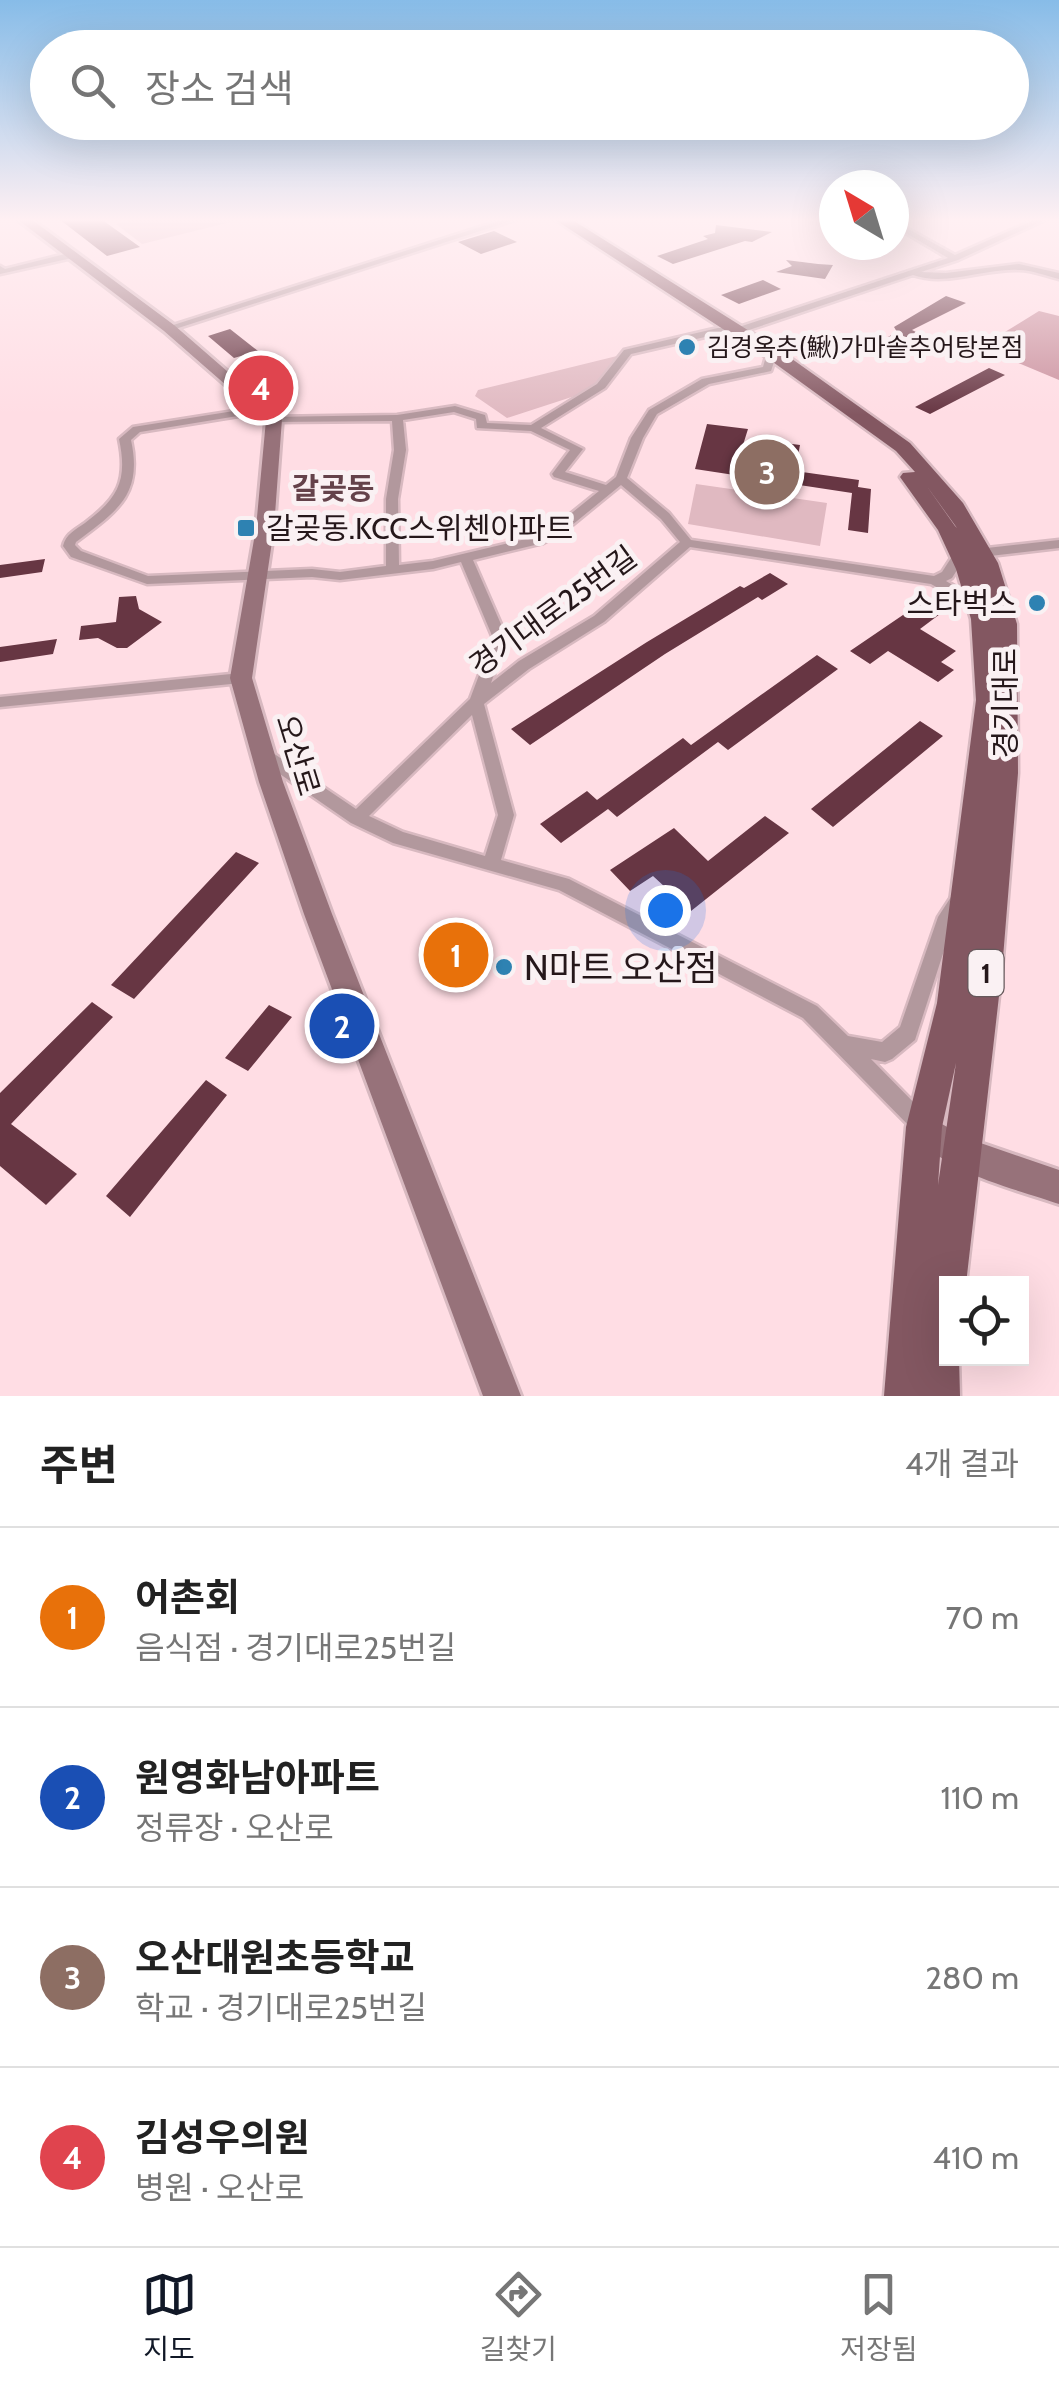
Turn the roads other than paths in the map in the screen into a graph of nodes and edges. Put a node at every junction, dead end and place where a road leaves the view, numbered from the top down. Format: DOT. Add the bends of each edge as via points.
graph roads {
  1 [pos="108,284"];
  2 [pos="305,284"];
  3 [pos="652,284"];
  4 [pos="658,284"];
  5 [pos="876,284"];
  6 [pos="168,328"];
  7 [pos="728,331"];
  8 [pos="771,359"];
  9 [pos="269,414"];
  10 [pos="396,418"];
  11 [pos="532,428"];
  12 [pos="622,479"];
  13 [pos="606,490"];
  14 [pos="687,543"];
  15 [pos="1059,544"];
  16 [pos="971,554"];
  17 [pos="465,557"];
  18 [pos="393,569"];
  19 [pos="257,575"];
  20 [pos="935,580"];
  21 [pos="979,607"];
  22 [pos="241,678"];
  23 [pos="0,702"];
  24 [pos="476,702"];
  25 [pos="266,757"];
  26 [pos="357,818"];
  27 [pos="491,865"];
  28 [pos="967,886"];
  29 [pos="843,1045"];
  30 [pos="941,1139"];
  31 [pos="1059,1188"];
  32 [pos="502,1396"];
  33 [pos="905,1396"];
  34 [pos="938,1396"];
  1 -- 6 [label="street"];
  2 -- 6 [label="street"];
  3 -- 7 [label="main road, 경기대로 / 1"];
  4 -- 7 [label="main road, 경기대로 / 1"];
  5 -- 7 [label="street"];
  6 -- 9 [label="street"];
  7 -- 8 [label="main road, 경기대로 / 1"];
  7 -- 11 [label="street" via="628,352 601,386"];
  8 -- 12 [label="street" via="694,386 652,412"];
  8 -- 16 [label="main road, 경기대로 / 1" via="903,447 956,507"];
  9 -- 10 [label="street"];
  9 -- 19 [label="street, 오산로"];
  9 -- 19 [label="street" via="137,429 125,439 126,491 69,546 147,580"];
  10 -- 11 [label="street" via="455,410 481,417 481,426"];
  10 -- 18 [label="street"];
  11 -- 13 [label="street" via="577,449 558,474"];
  12 -- 13 [label="street"];
  12 -- 14 [label="street"];
  13 -- 17 [label="street" via="538,540"];
  14 -- 20 [label="street"];
  14 -- 24 [label="street, 경기대로25번길" via="599,619"];
  15 -- 16 [label="street"];
  16 -- 20 [label="street"];
  16 -- 21 [label="main road, 경기대로 / 1"];
  16 -- 30 [label="main road, 경기대로 / 1" via="1005,624 1006,755 986,970"];
  17 -- 18 [label="street"];
  17 -- 24 [label="street" via="500,638"];
  18 -- 19 [label="street"];
  19 -- 22 [label="street, 오산로"];
  20 -- 21 [label="street"];
  21 -- 28 [label="main road, 경기대로 / 1" via="989,700"];
  22 -- 23 [label="street"];
  22 -- 25 [label="street, 오산로"];
  24 -- 26 [label="street"];
  24 -- 27 [label="street, 경기대로25번길" via="506,815"];
  25 -- 26 [label="street"];
  25 -- 32 [label="street, 오산로" via="318,914"];
  26 -- 27 [label="street"];
  27 -- 29 [label="street" via="563,884 656,928 810,1012"];
  28 -- 29 [label="street" via="944,923 908,1034 885,1052"];
  28 -- 30 [label="main road, 경기대로 / 1"];
  29 -- 30 [label="street"];
  30 -- 31 [label="street"];
  30 -- 33 [label="main road, 경기대로 / 1"];
  30 -- 34 [label="main road, 경기대로 / 1"];
}
